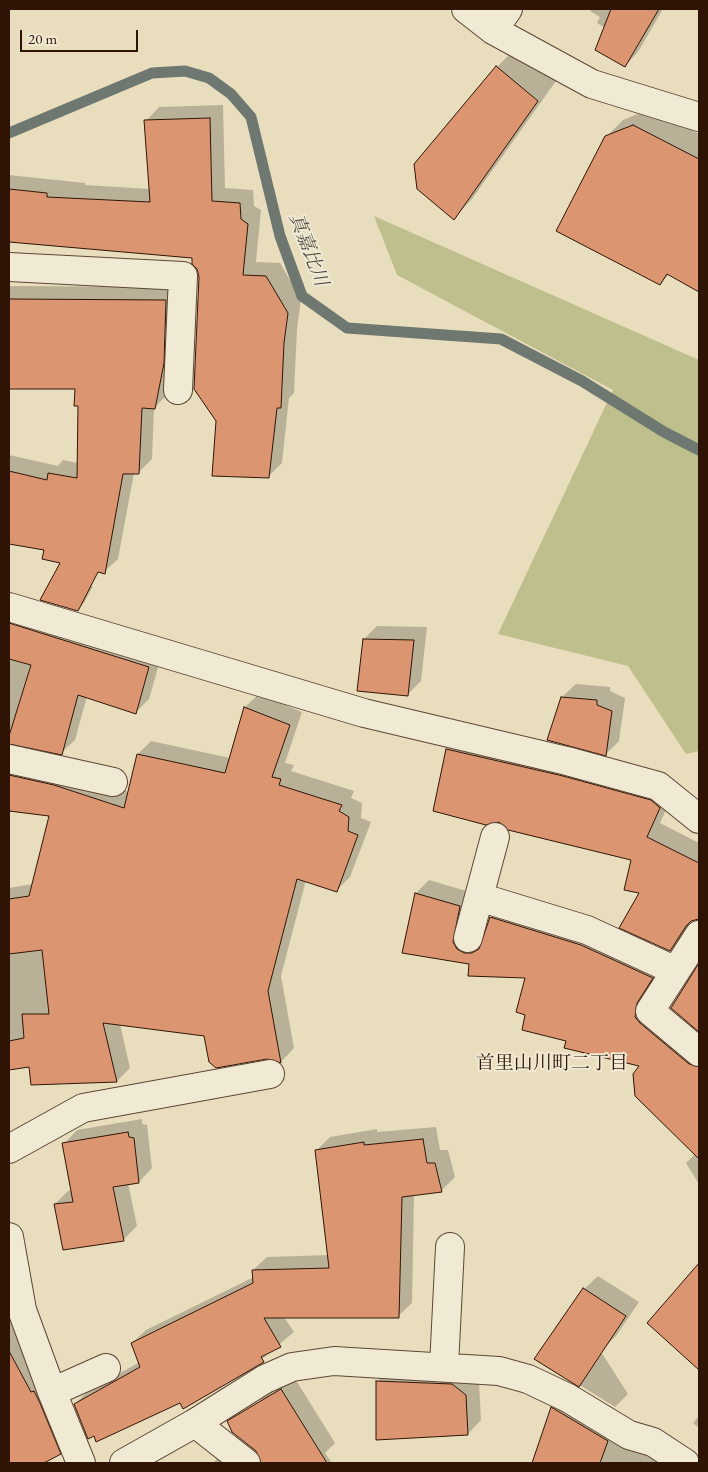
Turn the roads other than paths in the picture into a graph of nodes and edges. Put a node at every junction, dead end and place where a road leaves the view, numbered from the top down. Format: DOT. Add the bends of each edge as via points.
graph roads {
  1 [pos="466,9"];
  2 [pos="501,19"];
  3 [pos="699,117"];
  4 [pos="9,267"];
  5 [pos="178,390"];
  6 [pos="9,607"];
  7 [pos="9,759"];
  8 [pos="113,782"];
  9 [pos="699,819"];
  10 [pos="494,837"];
  11 [pos="479,897"];
  12 [pos="699,935"];
  13 [pos="468,938"];
  14 [pos="676,972"];
  15 [pos="699,1052"];
  16 [pos="270,1074"];
  17 [pos="9,1149"];
  18 [pos="9,1236"];
  19 [pos="450,1248"];
  20 [pos="16,1306"];
  21 [pos="444,1366"];
  22 [pos="106,1368"];
  23 [pos="52,1392"];
  24 [pos="195,1423"];
  25 [pos="81,1463"];
  26 [pos="124,1463"];
  27 [pos="246,1463"];
  28 [pos="685,1463"];
  1 -- 2 [label="street"];
  2 -- 3 [label="street" via="592,84"];
  4 -- 5 [label="street" via="183,276"];
  6 -- 9 [label="street" via="364,713 658,786"];
  7 -- 8 [label="street"];
  10 -- 11 [label="street"];
  11 -- 13 [label="street"];
  11 -- 14 [label="street" via="587,930"];
  12 -- 14 [label="street"];
  14 -- 15 [label="street" via="650,1011"];
  16 -- 17 [label="street" via="83,1108"];
  18 -- 20 [label="street"];
  19 -- 21 [label="street"];
  20 -- 23 [label="street"];
  21 -- 24 [label="street" via="334,1361 292,1367 265,1379"];
  21 -- 28 [label="street" via="499,1371 528,1379 568,1398 629,1435 653,1442"];
  22 -- 23 [label="street"];
  23 -- 25 [label="street"];
  24 -- 26 [label="street"];
  24 -- 27 [label="street"];
}
